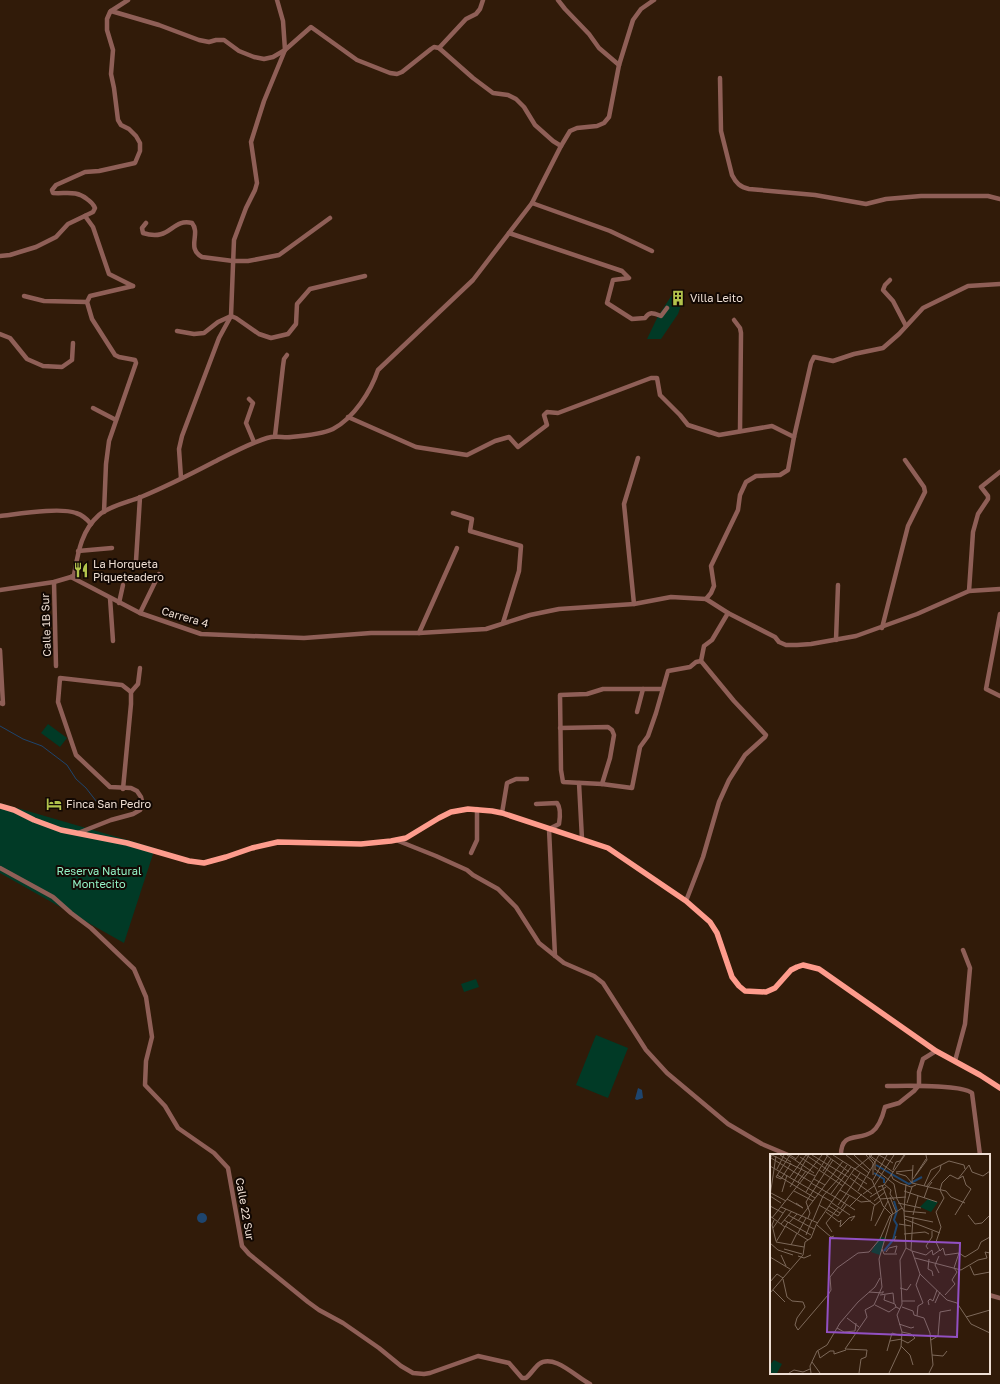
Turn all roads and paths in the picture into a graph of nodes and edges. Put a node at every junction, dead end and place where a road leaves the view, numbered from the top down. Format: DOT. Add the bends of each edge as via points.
graph roads {
  1 [pos="128,0"];
  2 [pos="277,0"];
  3 [pos="483,0"];
  4 [pos="558,0"];
  5 [pos="654,0"];
  6 [pos="110,12"];
  7 [pos="439,48"];
  8 [pos="285,50"];
  9 [pos="619,65"];
  10 [pos="720,78"];
  11 [pos="561,146"];
  12 [pos="1000,199"];
  13 [pos="532,203"];
  14 [pos="85,216"];
  15 [pos="330,218"];
  16 [pos="146,223"];
  17 [pos="509,233"];
  18 [pos="652,251"];
  19 [pos="0,256"];
  20 [pos="233,261"];
  21 [pos="365,276"];
  22 [pos="890,280"];
  23 [pos="1000,284"];
  24 [pos="24,296"];
  25 [pos="87,302"];
  26 [pos="667,308"];
  27 [pos="231,316"];
  28 [pos="734,320"];
  29 [pos="906,326"];
  30 [pos="177,331"];
  31 [pos="0,334"];
  32 [pos="73,343"];
  33 [pos="287,354"];
  34 [pos="249,399"];
  35 [pos="93,408"];
  36 [pos="348,418"];
  37 [pos="116,420"];
  38 [pos="740,431"];
  39 [pos="275,436"];
  40 [pos="794,437"];
  41 [pos="254,442"];
  42 [pos="638,458"];
  43 [pos="905,460"];
  44 [pos="1000,472"];
  45 [pos="181,478"];
  46 [pos="140,497"];
  47 [pos="104,512"];
  48 [pos="453,513"];
  49 [pos="0,516"];
  50 [pos="91,524"];
  51 [pos="112,548"];
  52 [pos="457,548"];
  53 [pos="78,551"];
  54 [pos="136,561"];
  55 [pos="159,574"];
  56 [pos="71,577"];
  57 [pos="54,582"];
  58 [pos="123,585"];
  59 [pos="838,585"];
  60 [pos="1000,589"];
  61 [pos="0,590"];
  62 [pos="969,590"];
  63 [pos="110,598"];
  64 [pos="706,599"];
  65 [pos="119,603"];
  66 [pos="634,604"];
  67 [pos="140,613"];
  68 [pos="728,613"];
  69 [pos="1000,614"];
  70 [pos="503,623"];
  71 [pos="882,628"];
  72 [pos="419,633"];
  73 [pos="836,640"];
  74 [pos="113,641"];
  75 [pos="0,650"];
  76 [pos="701,661"];
  77 [pos="56,666"];
  78 [pos="140,668"];
  79 [pos="643,689"];
  80 [pos="663,689"];
  81 [pos="131,692"];
  82 [pos="1000,696"];
  83 [pos="2,703"];
  84 [pos="637,712"];
  85 [pos="560,728"];
  86 [pos="528,779"];
  87 [pos="580,783"];
  88 [pos="602,784"];
  89 [pos="123,788"];
  90 [pos="536,804"];
  91 [pos="0,806"];
  92 [pos="477,809"];
  93 [pos="502,813"];
  94 [pos="549,830"];
  95 [pos="78,833"];
  96 [pos="582,839"];
  97 [pos="396,840"];
  98 [pos="471,853"];
  99 [pos="0,868"];
  100 [pos="686,901"];
  101 [pos="963,950"];
  102 [pos="555,956"];
  103 [pos="936,1051"];
  104 [pos="955,1061"];
  105 [pos="887,1086"];
  106 [pos="919,1086"];
  107 [pos="1000,1088"];
  108 [pos="786,1154"];
  109 [pos="841,1154"];
  110 [pos="980,1154"];
  111 [pos="990,1294"];
  112 [pos="1000,1298"];
  113 [pos="590,1384"];
  1 -- 8 [label="street" via="111,11 200,40 224,40 239,51 254,57 273,57"];
  2 -- 8 [label="street" via="283,20"];
  3 -- 7 [label="street" via="480,10 466,19"];
  4 -- 9 [label="street" via="599,48"];
  5 -- 9 [label="street" via="641,9 633,20"];
  6 -- 14 [label="street" via="107,30 113,50 111,74 118,120 136,136 140,143 140,151 135,163 99,172 85,172 56,185 53,192 82,194 93,204 93,212"];
  7 -- 8 [label="street" via="431,49 397,74 357,60 311,27"];
  7 -- 11 [label="street" via="493,93 516,99 535,125"];
  8 -- 20 [label="street" via="264,101 251,142 256,190 234,240"];
  9 -- 11 [label="street" via="609,118 598,126 570,131"];
  10 -- 12 [label="street" via="721,131 732,175 741,187 815,195 866,204 886,199 921,196 988,196"];
  11 -- 13 [label="street"];
  13 -- 17 [label="street"];
  13 -- 18 [label="street" via="610,231"];
  14 -- 19 [label="street" via="68,224 56,236 36,247"];
  14 -- 25 [label="street" via="93,227 109,274 133,286 90,296"];
  15 -- 20 [label="street" via="279,255"];
  16 -- 20 [label="street" via="142,228 143,233 158,235 181,222 192,223 194,250 198,255"];
  17 -- 26 [label="street" via="622,271 629,278 614,280 607,303 632,319 645,318 652,313 661,316"];
  17 -- 36 [label="street" via="473,280 378,370 370,390"];
  20 -- 27 [label="street"];
  21 -- 27 [label="street" via="310,289 297,304 296,324 288,334 271,338 259,334"];
  22 -- 29 [label="street" via="883,290 893,301"];
  23 -- 29 [label="street" via="968,286 923,308"];
  24 -- 25 [label="street" via="44,301"];
  25 -- 37 [label="street" via="92,319 115,355 135,360 136,363"];
  27 -- 30 [label="street" via="204,333"];
  27 -- 45 [label="street" via="219,338 182,436 179,449"];
  28 -- 38 [label="street" via="741,333"];
  29 -- 40 [label="street" via="882,348 833,361 814,357"];
  31 -- 32 [label="street" via="10,338 27,359 42,366 62,367 72,360"];
  33 -- 39 [label="street" via="283,366"];
  34 -- 41 [label="street" via="253,403 246,423"];
  35 -- 37 [label="street"];
  36 -- 38 [label="street" via="416,447 467,455 509,437 518,448 547,425 544,415 547,412 558,413 657,378 660,394 688,425 719,435"];
  36 -- 39 [label="street" via="333,429 319,433 290,438"];
  37 -- 47 [label="street" via="109,441"];
  38 -- 40 [label="street" via="772,426"];
  39 -- 41 [label="street"];
  40 -- 64 [label="street" via="788,470 780,475 756,476 746,482 740,495 738,510 711,566 714,586"];
  41 -- 45 [label="street"];
  42 -- 66 [label="street" via="624,504"];
  43 -- 71 [label="street" via="925,492 908,526"];
  44 -- 62 [label="street" via="981,487 988,499 978,514 973,532"];
  45 -- 46 [label="street"];
  46 -- 47 [label="street"];
  46 -- 54 [label="street"];
  47 -- 50 [label="street"];
  48 -- 70 [label="street" via="472,519 470,531 521,546 519,571"];
  49 -- 50 [label="street" via="61,511 75,513 86,518"];
  50 -- 53 [label="street" via="82,538"];
  51 -- 53 [label="street"];
  52 -- 72 [label="street"];
  53 -- 56 [label="street" via="74,575"];
  55 -- 67 [label="street"];
  56 -- 57 [label="street"];
  56 -- 63 [label="street, Carrera 4"];
  57 -- 61 [label="street"];
  57 -- 77 [label="street, Calle 1B Sur"];
  58 -- 65 [label="street"];
  59 -- 73 [label="street"];
  60 -- 62 [label="street"];
  62 -- 71 [label="street"];
  63 -- 65 [label="street, Carrera 4"];
  63 -- 74 [label="street"];
  64 -- 66 [label="street, Carrera 4" via="671,597"];
  64 -- 68 [label="street"];
  65 -- 67 [label="street, Carrera 4"];
  66 -- 70 [label="street, Carrera 4" via="559,609"];
  67 -- 72 [label="street, Carrera 4" via="201,634 304,638 370,633"];
  68 -- 73 [label="street" via="786,645"];
  68 -- 76 [label="street" via="712,640 704,646"];
  69 -- 82 [label="street" via="986,689"];
  70 -- 72 [label="street, Carrera 4" via="486,629"];
  71 -- 73 [label="street"];
  75 -- 83 [label="street"];
  76 -- 80 [label="street" via="690,667 668,671"];
  76 -- 100 [label="street" via="766,735 745,755 726,786"];
  78 -- 81 [label="street" via="138,684"];
  79 -- 80 [label="street"];
  79 -- 84 [label="street"];
  79 -- 85 [label="street" via="603,689 587,694 560,695"];
  80 -- 88 [label="street" via="648,736 640,747 632,788"];
  81 -- 89 [label="street"];
  81 -- 89 [label="street" via="122,685 60,678 58,702 76,755 110,787"];
  85 -- 87 [label="street" via="563,782"];
  85 -- 88 [label="street" via="608,727 612,730 614,734 610,758"];
  86 -- 93 [label="street" via="516,779 507,783"];
  87 -- 88 [label="street"];
  87 -- 96 [label="street"];
  89 -- 95 [label="street" via="137,791 143,805 140,810"];
  90 -- 94 [label="street" via="559,805 559,824"];
  91 -- 95 [label="main road" via="60,830"];
  92 -- 93 [label="main road"];
  92 -- 97 [label="main road" via="451,812 406,838"];
  92 -- 98 [label="street" via="477,840"];
  93 -- 94 [label="main road"];
  94 -- 96 [label="main road"];
  94 -- 102 [label="street"];
  95 -- 97 [label="main road" via="204,863 278,842 361,844"];
  96 -- 100 [label="main road" via="608,848"];
  97 -- 102 [label="street" via="467,870 498,889 516,907 539,942"];
  99 -- 113 [label="street, Calle 22 Sur" via="53,896 134,969 146,997 152,1038 146,1061 145,1085 165,1106 178,1128 214,1153 228,1168 242,1246 249,1254 319,1310 343,1323 413,1373 430,1373 478,1356 509,1363 522,1378 526,1378 540,1363 553,1362"];
  100 -- 103 [label="main road" via="710,922 717,934 732,977 745,991 766,992 775,988 791,970 803,965 819,969"];
  101 -- 104 [label="street" via="970,968 965,1024"];
  102 -- 108 [label="street" via="603,983 646,1050 667,1073 728,1124 762,1144"];
  103 -- 104 [label="main road"];
  103 -- 106 [label="street" via="923,1059 919,1072"];
  104 -- 107 [label="main road"];
  105 -- 106 [label="street"];
  106 -- 109 [label="street" via="899,1103 886,1107 872,1132 847,1139 842,1144"];
  106 -- 110 [label="street" via="972,1092"];
  111 -- 112 [label="street"];
}
